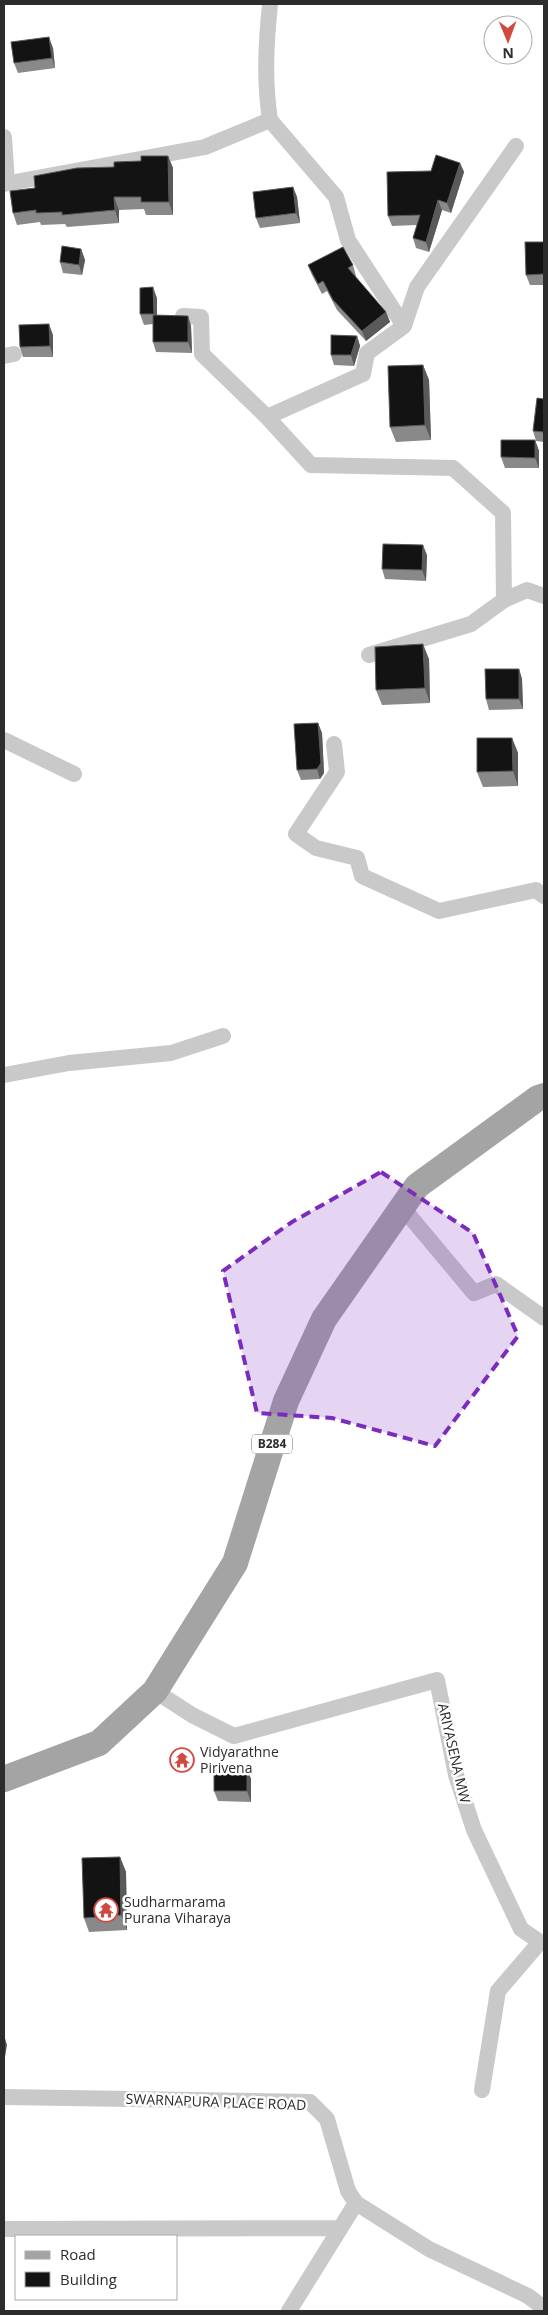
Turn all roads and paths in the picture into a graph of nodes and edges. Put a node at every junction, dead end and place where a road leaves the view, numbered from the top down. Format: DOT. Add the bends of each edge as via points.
graph roads {
  1 [pos="270,4"];
  2 [pos="270,120"];
  3 [pos="4,137"];
  4 [pos="516,146"];
  5 [pos="5,183"];
  6 [pos="184,316"];
  7 [pos="404,326"];
  8 [pos="267,417"];
  9 [pos="544,596"];
  10 [pos="504,600"];
  11 [pos="370,655"];
  12 [pos="4,740"];
  13 [pos="334,744"];
  14 [pos="74,774"];
  15 [pos="544,896"];
  16 [pos="223,1036"];
  17 [pos="4,1075"];
  18 [pos="544,1096"];
  19 [pos="402,1207"];
  20 [pos="544,1318"];
  21 [pos="155,1691"];
  22 [pos="4,1779"];
  23 [pos="482,2090"];
  24 [pos="4,2098"];
  25 [pos="356,2203"];
  26 [pos="4,2228"];
  27 [pos="340,2228"];
  28 [pos="544,2308"];
  29 [pos="289,2311"];
  1 -- 2 [label="street" via="264,55"];
  2 -- 5 [label="street" via="205,147"];
  2 -- 7 [label="street" via="336,198 348,240"];
  3 -- 5 [label="street"];
  4 -- 7 [label="street" via="417,287"];
  6 -- 8 [label="street" via="201,318 202,354"];
  7 -- 8 [label="street" via="367,353 363,374"];
  8 -- 10 [label="street" via="311,465 453,468 503,513"];
  9 -- 10 [label="street" via="527,590"];
  10 -- 11 [label="street" via="471,624"];
  12 -- 14 [label="street"];
  13 -- 15 [label="street" via="336,772 296,834 316,848 357,858 362,876 439,911 536,890"];
  16 -- 17 [label="street" via="171,1053 69,1063"];
  18 -- 19 [label="main road, B284" via="417,1186"];
  19 -- 20 [label="street" via="474,1293 496,1284"];
  19 -- 21 [label="main road, B284" via="324,1320 286,1401 235,1563"];
  21 -- 22 [label="main road, B284" via="99,1743"];
  21 -- 23 [label="street, ARIYASENA MW" via="192,1715 234,1736 437,1680 456,1775 474,1830 521,1929 540,1942 498,1991"];
  24 -- 25 [label="street, SWARNAPURA PLACE ROAD" via="310,2102 327,2119 348,2191"];
  25 -- 27 [label="street"];
  25 -- 28 [label="street" via="429,2249 528,2296"];
  26 -- 27 [label="street"];
  27 -- 29 [label="street"];
}
